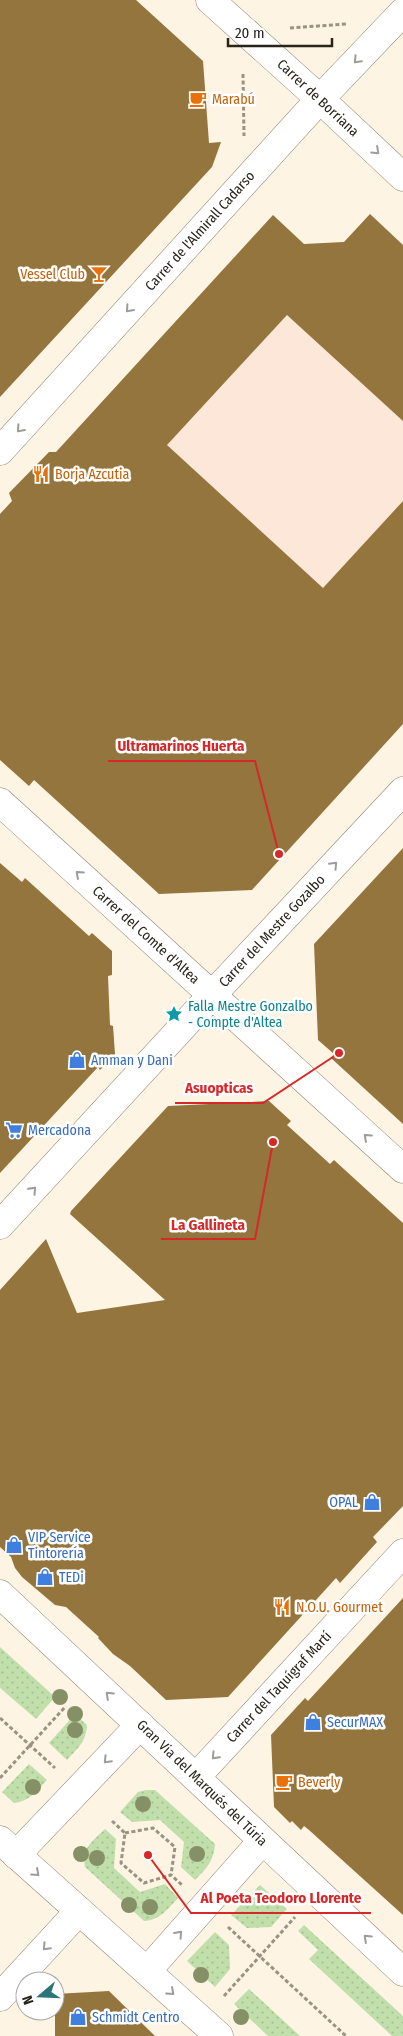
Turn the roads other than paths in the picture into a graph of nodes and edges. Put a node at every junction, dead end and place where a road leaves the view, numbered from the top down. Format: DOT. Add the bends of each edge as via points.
graph roads {
  1 [pos="210,0"];
  2 [pos="403,12"];
  3 [pos="320,99"];
  4 [pos="403,177"];
  5 [pos="0,451"];
  6 [pos="403,791"];
  7 [pos="0,802"];
  8 [pos="212,995"];
  9 [pos="403,1169"];
  10 [pos="0,1226"];
  11 [pos="403,1553"];
  12 [pos="0,1594"];
  13 [pos="140,1724"];
  14 [pos="196,1777"];
  15 [pos="262,1841"];
  16 [pos="8,1847"];
  17 [pos="79,1911"];
  18 [pos="147,1971"];
  19 [pos="403,1972"];
  20 [pos="0,1996"];
  21 [pos="220,2036"];
  1 -- 3 [label="street, Carrer de Borriana"];
  2 -- 3 [label="street, Carrer de l'Almirall Cadarso, one-way"];
  3 -- 4 [label="street, Carrer de Borriana, one-way"];
  3 -- 5 [label="street, Carrer de l'Almirall Cadarso, one-way"];
  8 -- 6 [label="street, Carrer del Mestre Gozalbo, one-way"];
  8 -- 7 [label="street, Carrer del Comte d'Altea, one-way"];
  9 -- 8 [label="street, Carrer del Comte d'Altea, one-way"];
  10 -- 8 [label="street, Carrer del Mestre Gozalbo, one-way"];
  11 -- 14 [label="street, Carrer del Taquígraf Martí, one-way"];
  13 -- 12 [label="street, Gran Via del Marqués del Túria, one-way"];
  13 -- 14 [label="street, Gran Via del Marqués del Túria"];
  13 -- 16 [label="street, one-way"];
  14 -- 15 [label="street, Gran Via del Marqués del Túria"];
  18 -- 15 [label="street, one-way"];
  19 -- 15 [label="street, Gran Via del Marqués del Túria, one-way"];
  16 -- 17 [label="street, one-way"];
  17 -- 18 [label="street"];
  17 -- 20 [label="street, one-way"];
  18 -- 21 [label="street, one-way"];
}
